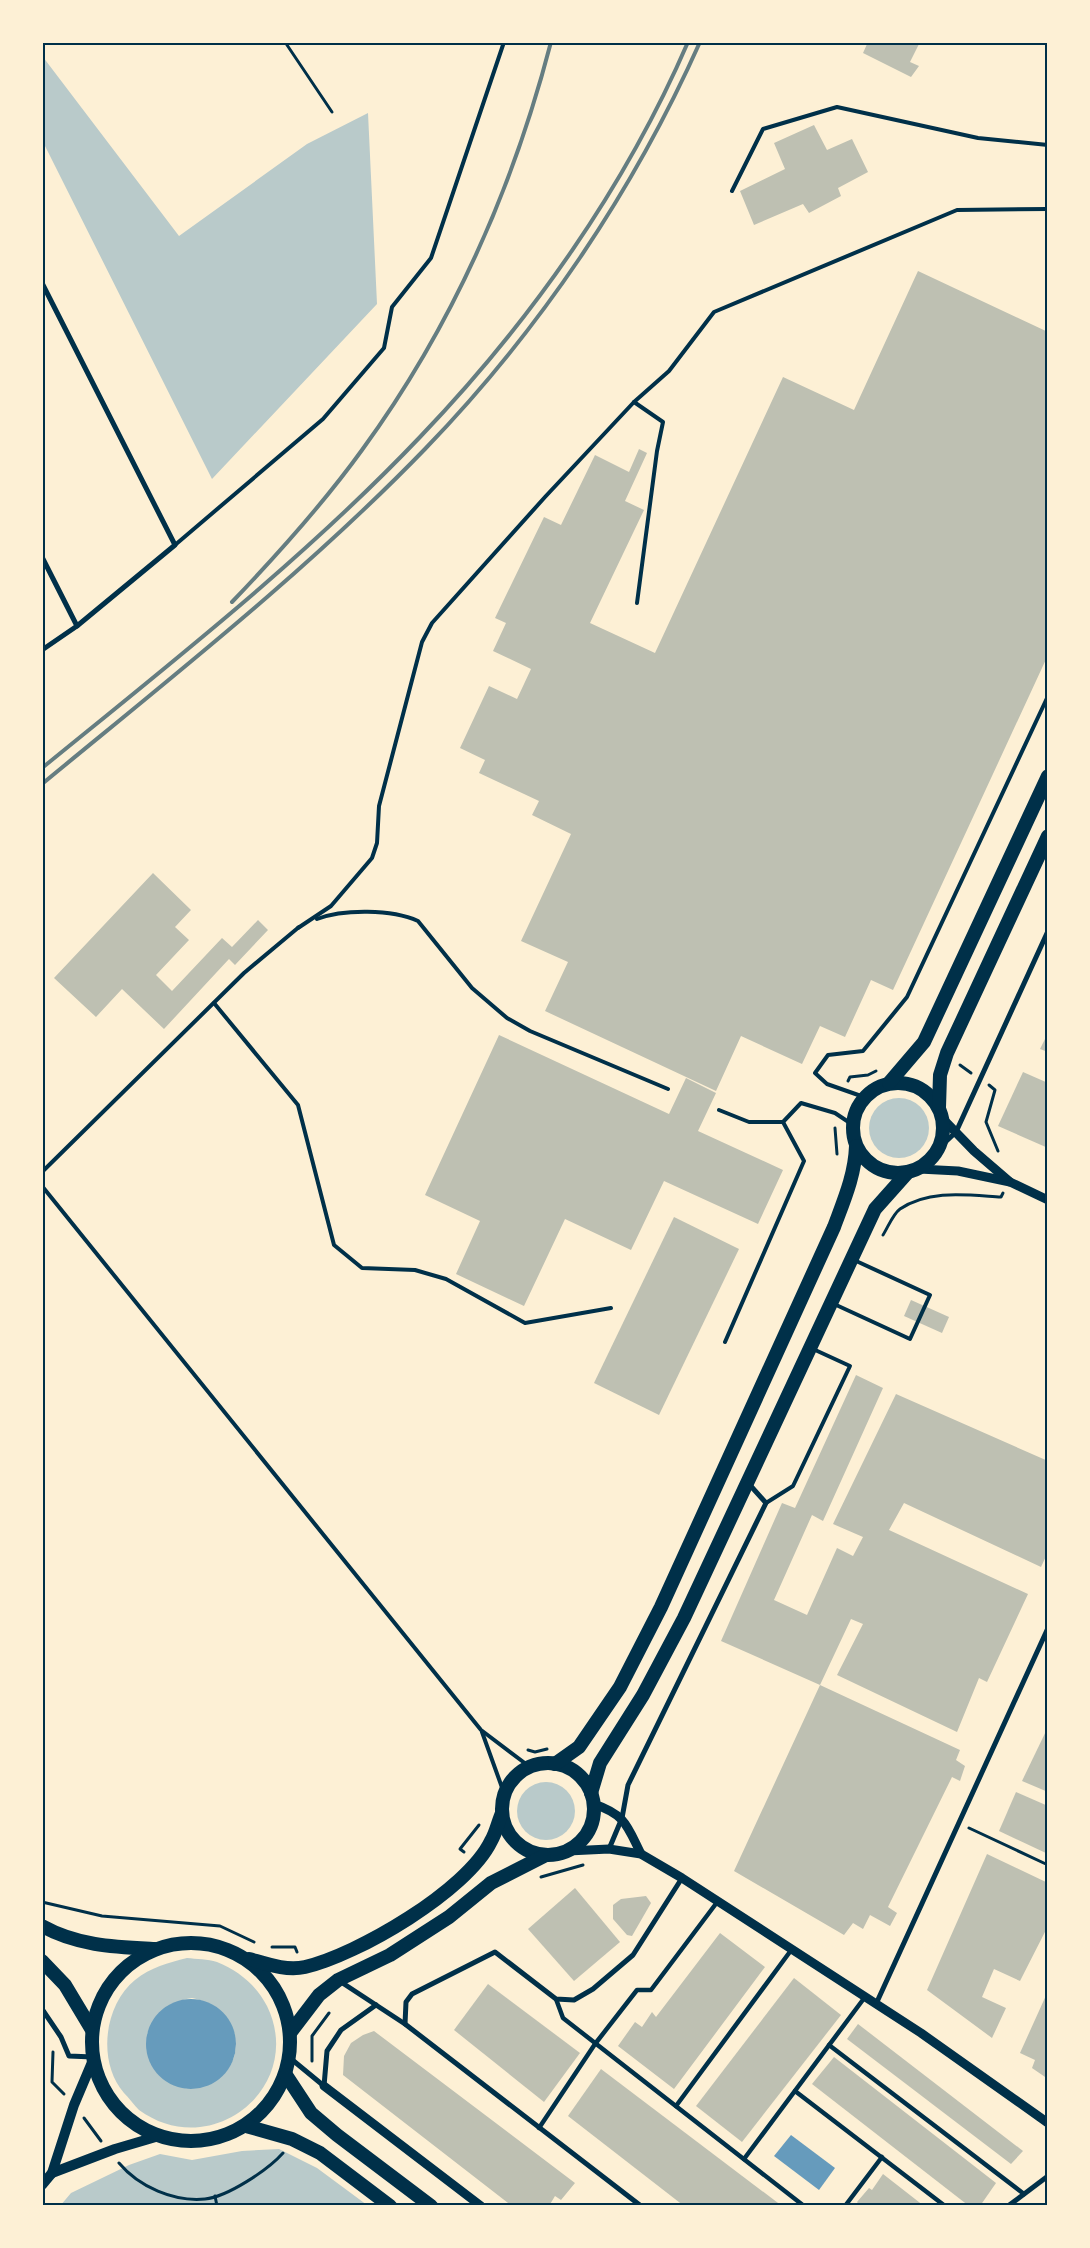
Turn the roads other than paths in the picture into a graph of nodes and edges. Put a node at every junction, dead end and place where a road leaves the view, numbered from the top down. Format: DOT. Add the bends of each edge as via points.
graph roads {
  1 [pos="504,42"];
  2 [pos="1048,145"];
  3 [pos="732,190"];
  4 [pos="1048,209"];
  5 [pos="42,283"];
  6 [pos="634,402"];
  7 [pos="175,545"];
  8 [pos="42,558"];
  9 [pos="637,603"];
  10 [pos="77,626"];
  11 [pos="42,650"];
  12 [pos="1048,696"];
  13 [pos="1048,776"];
  14 [pos="1048,836"];
  15 [pos="298,928"];
  16 [pos="1048,931"];
  17 [pos="214,1002"];
  18 [pos="889,1083"];
  19 [pos="668,1089"];
  20 [pos="864,1097"];
  21 [pos="719,1110"];
  22 [pos="941,1113"];
  23 [pos="783,1122"];
  24 [pos="853,1125"];
  25 [pos="956,1132"];
  26 [pos="856,1146"];
  27 [pos="940,1148"];
  28 [pos="913,1171"];
  29 [pos="42,1172"];
  30 [pos="1010,1182"];
  31 [pos="42,1186"];
  32 [pos="1048,1200"];
  33 [pos="850,1258"];
  34 [pos="830,1302"];
  35 [pos="611,1308"];
  36 [pos="725,1342"];
  37 [pos="809,1348"];
  38 [pos="747,1481"];
  39 [pos="766,1503"];
  40 [pos="1048,1628"];
  41 [pos="481,1730"];
  42 [pos="555,1764"];
  43 [pos="530,1767"];
  44 [pos="504,1793"];
  45 [pos="592,1798"];
  46 [pos="502,1813"];
  47 [pos="622,1818"];
  48 [pos="609,1849"];
  49 [pos="568,1851"];
  50 [pos="641,1854"];
  51 [pos="544,1856"];
  52 [pos="682,1878"];
  53 [pos="718,1901"];
  54 [pos="42,1926"];
  55 [pos="155,1949"];
  56 [pos="792,1949"];
  57 [pos="246,1959"];
  58 [pos="42,1961"];
  59 [pos="338,1980"];
  60 [pos="865,1997"];
  61 [pos="556,1999"];
  62 [pos="876,2004"];
  63 [pos="376,2005"];
  64 [pos="42,2009"];
  65 [pos="404,2024"];
  66 [pos="92,2030"];
  67 [pos="290,2033"];
  68 [pos="595,2044"];
  69 [pos="829,2045"];
  70 [pos="93,2058"];
  71 [pos="290,2058"];
  72 [pos="286,2075"];
  73 [pos="324,2086"];
  74 [pos="795,2091"];
  75 [pos="676,2106"];
  76 [pos="1048,2123"];
  77 [pos="246,2126"];
  78 [pos="539,2128"];
  79 [pos="159,2136"];
  80 [pos="882,2157"];
  81 [pos="744,2159"];
  82 [pos="52,2173"];
  83 [pos="1048,2176"];
  84 [pos="42,2185"];
  85 [pos="1024,2194"];
  86 [pos="390,2206"];
  87 [pos="431,2206"];
  88 [pos="481,2206"];
  89 [pos="641,2206"];
  90 [pos="804,2206"];
  91 [pos="845,2206"];
  92 [pos="945,2206"];
  93 [pos="1008,2206"];
  1 -- 7 [label="lane" via="431,258 392,307 384,348 323,419"];
  2 -- 3 [label="lane" via="978,138 837,107 763,129"];
  4 -- 6 [label="lane" via="957,210 714,312 669,371"];
  5 -- 7 [label="street"];
  6 -- 9 [label="lane" via="663,422"];
  6 -- 15 [label="lane" via="432,623 422,642 379,806 372,858 331,906"];
  7 -- 10 [label="street"];
  8 -- 10 [label="street"];
  10 -- 11 [label="street"];
  12 -- 20 [label="lane" via="907,997 863,1051 828,1055 815,1074 827,1084"];
  13 -- 18 [label="highway" via="924,1042"];
  14 -- 22 [label="highway" via="947,1053 940,1075"];
  15 -- 17 [label="lane"];
  15 -- 19 [label="lane" via="320,918 350,912 410,917 423,926 472,988 507,1018 530,1031"];
  16 -- 25 [label="street"];
  17 -- 29 [label="lane"];
  17 -- 35 [label="lane" via="298,1105 334,1245 362,1268 414,1270 446,1279 525,1323"];
  18 -- 20 [label="highway"];
  18 -- 22 [label="highway" via="904,1082 918,1086 931,1095"];
  20 -- 24 [label="highway" via="856,1110"];
  21 -- 23 [label="lane" via="749,1122"];
  22 -- 25 [label="street"];
  22 -- 27 [label="highway" via="944,1134"];
  23 -- 24 [label="lane" via="801,1103 835,1113"];
  23 -- 36 [label="lane" via="804,1161"];
  24 -- 26 [label="highway"];
  25 -- 27 [label="street"];
  25 -- 30 [label="street"];
  26 -- 28 [label="highway" via="865,1159 878,1168 892,1173"];
  26 -- 42 [label="highway" via="850,1184 834,1227 661,1607 620,1687 579,1747"];
  27 -- 28 [label="highway" via="931,1160"];
  28 -- 30 [label="street" via="958,1171"];
  28 -- 33 [label="highway" via="874,1210"];
  30 -- 32 [label="street"];
  31 -- 41 [label="lane"];
  33 -- 34 [label="highway"];
  33 -- 34 [label="lane" via="930,1295 914,1331 910,1339"];
  34 -- 37 [label="highway"];
  37 -- 38 [label="highway"];
  37 -- 39 [label="lane" via="850,1366 793,1486"];
  38 -- 39 [label="street"];
  38 -- 45 [label="highway" via="684,1618 643,1695 600,1763"];
  39 -- 47 [label="street" via="628,1785"];
  40 -- 62 [label="street"];
  41 -- 43 [label="lane"];
  41 -- 44 [label="lane"];
  42 -- 43 [label="highway"];
  42 -- 45 [label="highway" via="570,1769 583,1779"];
  43 -- 44 [label="highway" via="519,1773"];
  44 -- 46 [label="highway"];
  45 -- 47 [label="street"];
  45 -- 49 [label="highway" via="592,1823 587,1834"];
  46 -- 51 [label="highway" via="511,1837 531,1853"];
  46 -- 57 [label="highway" via="491,1842 477,1862 445,1893 380,1936 304,1967 283,1968"];
  47 -- 48 [label="street"];
  47 -- 50 [label="street"];
  48 -- 49 [label="street"];
  48 -- 50 [label="street"];
  49 -- 51 [label="highway"];
  50 -- 52 [label="street"];
  51 -- 59 [label="highway" via="491,1884 390,1956"];
  52 -- 53 [label="street"];
  52 -- 61 [label="street" via="633,1954 587,1993 574,2000"];
  53 -- 56 [label="street"];
  53 -- 68 [label="street" via="651,1990 637,1990"];
  54 -- 55 [label="highway" via="71,1940 104,1947"];
  55 -- 57 [label="highway" via="186,1942 218,1946"];
  55 -- 66 [label="highway" via="119,1974 103,1996"];
  56 -- 60 [label="street"];
  56 -- 75 [label="street"];
  57 -- 67 [label="highway" via="268,1979 284,2004"];
  58 -- 66 [label="highway" via="65,1985"];
  59 -- 63 [label="street"];
  59 -- 67 [label="highway" via="319,1995"];
  60 -- 62 [label="street"];
  60 -- 69 [label="street"];
  61 -- 65 [label="street" via="495,1952 412,1994 406,2002"];
  61 -- 68 [label="street" via="562,2018"];
  62 -- 76 [label="street"];
  63 -- 65 [label="street"];
  63 -- 73 [label="street" via="341,2030 327,2051"];
  64 -- 70 [label="street" via="62,2037 69,2056"];
  65 -- 78 [label="street"];
  66 -- 70 [label="highway"];
  67 -- 71 [label="highway"];
  68 -- 75 [label="street"];
  68 -- 78 [label="street"];
  69 -- 74 [label="street"];
  69 -- 85 [label="street"];
  70 -- 79 [label="highway" via="105,2093 128,2119"];
  70 -- 82 [label="main road"];
  71 -- 72 [label="highway"];
  71 -- 73 [label="street"];
  72 -- 77 [label="highway" via="270,2104"];
  72 -- 87 [label="highway" via="311,2113"];
  73 -- 88 [label="street"];
  74 -- 80 [label="street"];
  74 -- 81 [label="street"];
  75 -- 81 [label="street"];
  77 -- 79 [label="highway" via="218,2138 188,2142"];
  77 -- 86 [label="highway" via="292,2139 320,2153"];
  78 -- 89 [label="street"];
  79 -- 82 [label="main road"];
  80 -- 91 [label="street"];
  80 -- 92 [label="street"];
  81 -- 90 [label="street"];
  82 -- 84 [label="main road"];
  83 -- 85 [label="street"];
  85 -- 93 [label="street"];
}
